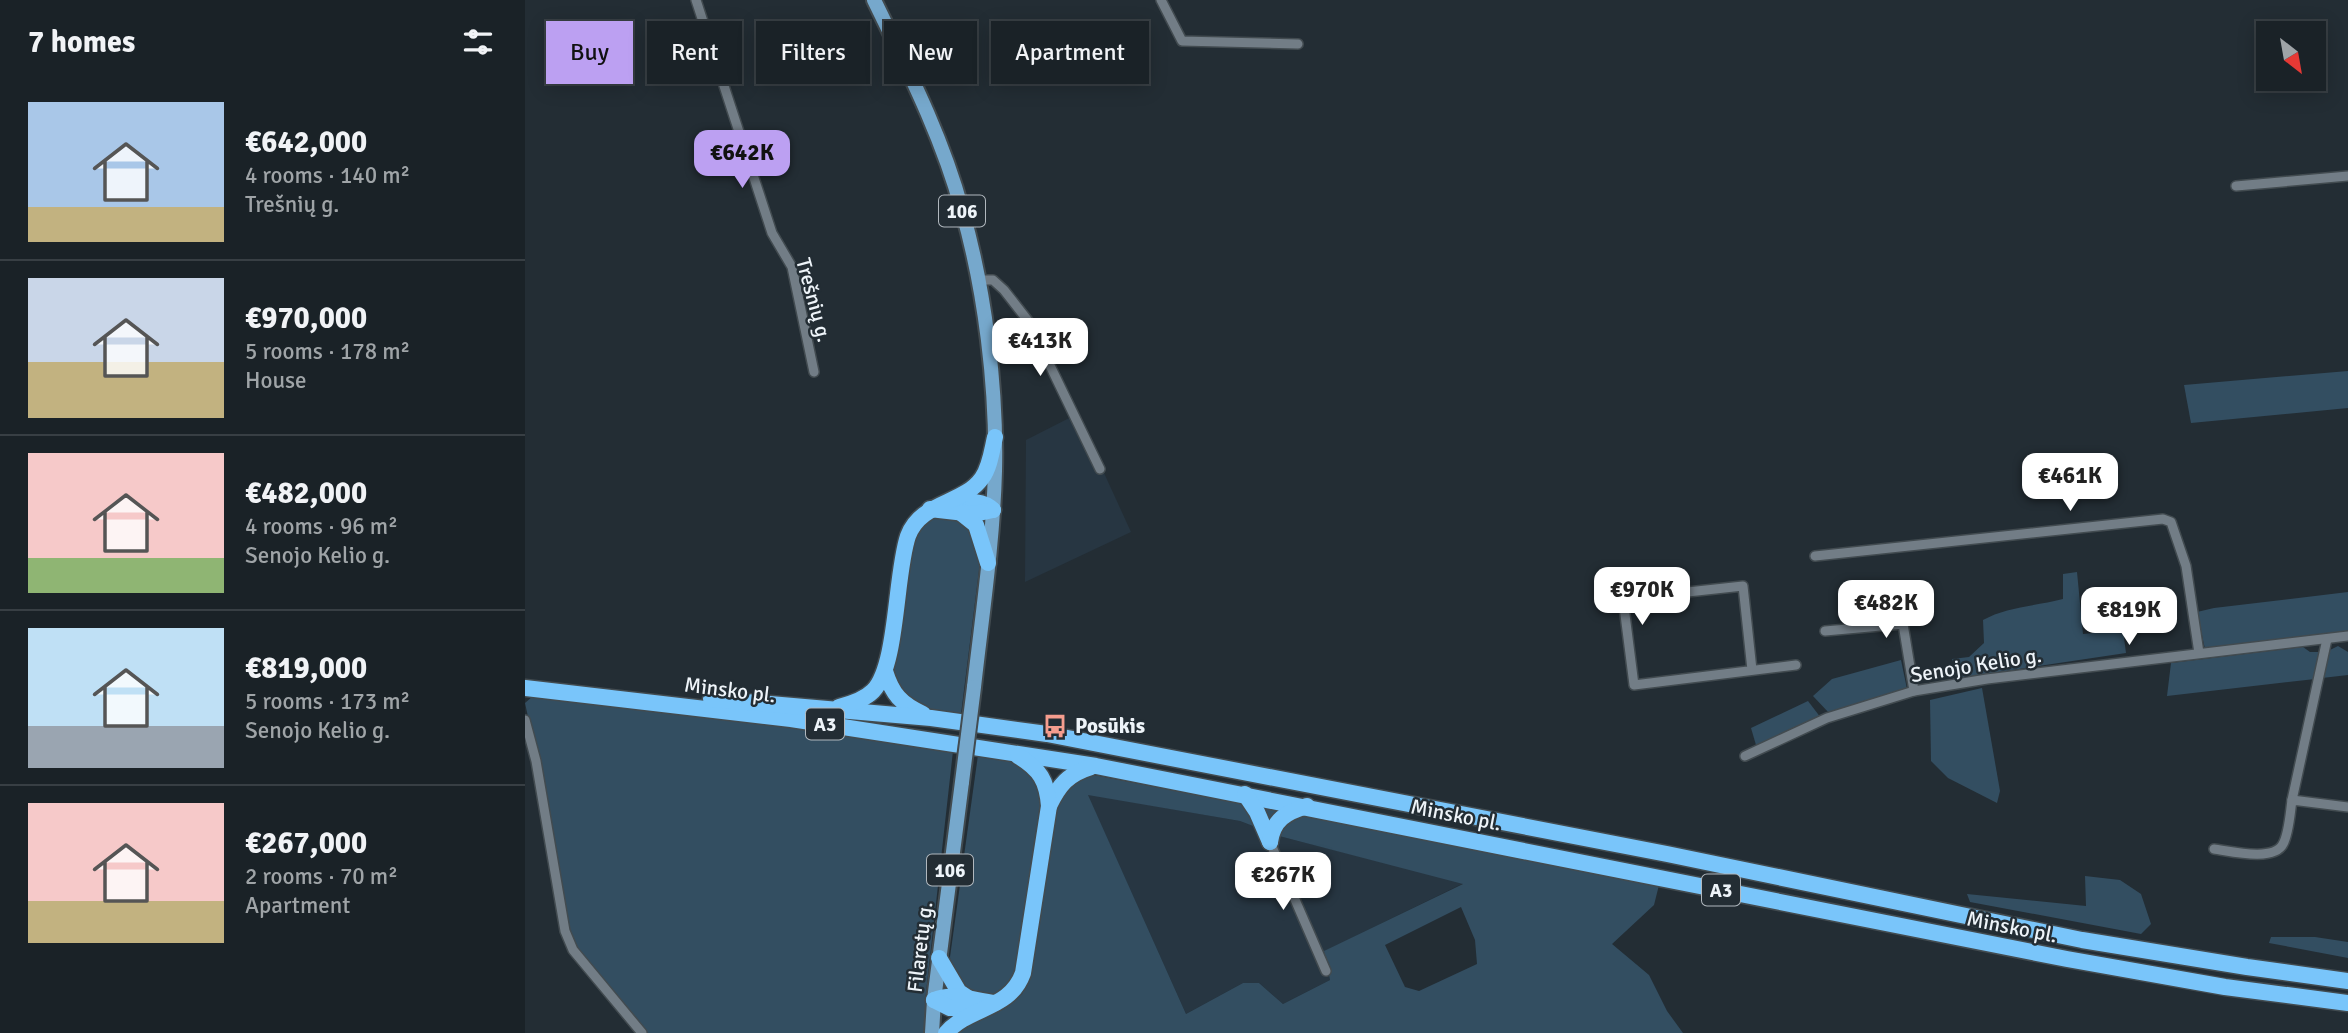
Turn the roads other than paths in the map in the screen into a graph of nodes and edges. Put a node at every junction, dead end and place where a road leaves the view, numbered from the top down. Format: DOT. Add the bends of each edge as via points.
graph roads {
  1 [pos="696,0"];
  2 [pos="874,0"];
  3 [pos="1161,0"];
  4 [pos="1298,44"];
  5 [pos="2348,176"];
  6 [pos="2236,186"];
  7 [pos="979,280"];
  8 [pos="814,372"];
  9 [pos="995,437"];
  10 [pos="1100,469"];
  11 [pos="935,506"];
  12 [pos="993,510"];
  13 [pos="961,513"];
  14 [pos="1815,556"];
  15 [pos="988,563"];
  16 [pos="1825,631"];
  17 [pos="2348,636"];
  18 [pos="2327,639"];
  19 [pos="2199,653"];
  20 [pos="1796,665"];
  21 [pos="1752,670"];
  22 [pos="885,671"];
  23 [pos="525,688"];
  24 [pos="552,690"];
  25 [pos="1914,691"];
  26 [pos="833,709"];
  27 [pos="932,718"];
  28 [pos="525,720"];
  29 [pos="1013,753"];
  30 [pos="1745,756"];
  31 [pos="1096,766"];
  32 [pos="1245,794"];
  33 [pos="2293,800"];
  34 [pos="1049,806"];
  35 [pos="1307,806"];
  36 [pos="2348,807"];
  37 [pos="1270,842"];
  38 [pos="2214,849"];
  39 [pos="939,958"];
  40 [pos="1326,971"];
  41 [pos="2348,981"];
  42 [pos="934,1000"];
  43 [pos="2348,1003"];
  44 [pos="983,1004"];
  45 [pos="642,1033"];
  46 [pos="932,1033"];
  47 [pos="946,1033"];
  1 -- 8 [label="street, Trešnių g." via="772,233 792,267"];
  2 -- 7 [label="main road, 106" via="937,137"];
  3 -- 4 [label="street" via="1182,41"];
  5 -- 6 [label="street"];
  7 -- 9 [label="main road, 106"];
  7 -- 10 [label="street" via="993,280 1029,322"];
  9 -- 11 [label="highway" via="982,479"];
  9 -- 12 [label="main road, 106"];
  11 -- 12 [label="highway" via="978,502"];
  11 -- 13 [label="highway"];
  11 -- 22 [label="highway" via="915,522 908,538"];
  12 -- 13 [label="highway"];
  12 -- 15 [label="main road, 106"];
  13 -- 15 [label="highway" via="976,525"];
  14 -- 19 [label="street" via="2163,519 2171,522 2186,566"];
  15 -- 39 [label="main road, Filaretų g. / 106, bridge"];
  16 -- 25 [label="street" via="1903,624"];
  17 -- 18 [label="street, Senojo Kelio g."];
  18 -- 19 [label="street, Senojo Kelio g."];
  18 -- 33 [label="street"];
  19 -- 25 [label="street, Senojo Kelio g."];
  20 -- 21 [label="street"];
  21 -- 21 [label="street" via="1634,685 1623,599 1743,586"];
  22 -- 26 [label="highway" via="872,692"];
  22 -- 27 [label="highway" via="900,701"];
  23 -- 24 [label="highway, Minsko pl. / A3"];
  24 -- 26 [label="highway, Minsko pl. / A3"];
  24 -- 29 [label="highway, Minsko pl. / A3" via="791,719"];
  25 -- 30 [label="street, Senojo Kelio g." via="1827,718"];
  26 -- 27 [label="highway, Minsko pl. / A3"];
  27 -- 41 [label="highway, Minsko pl. / A3" via="1150,753 1667,853 2082,940"];
  28 -- 45 [label="street" via="565,931 573,950"];
  29 -- 31 [label="highway, Minsko pl. / A3"];
  29 -- 34 [label="highway" via="1041,774"];
  31 -- 32 [label="highway, Minsko pl. / A3"];
  31 -- 34 [label="highway" via="1066,779"];
  32 -- 35 [label="highway, Minsko pl. / A3"];
  32 -- 37 [label="highway"];
  33 -- 36 [label="street"];
  33 -- 38 [label="street" via="2279,850 2264,855"];
  34 -- 44 [label="highway" via="1020,983 1011,995"];
  35 -- 37 [label="highway" via="1284,815 1274,826"];
  35 -- 43 [label="highway, Minsko pl. / A3" via="2067,959"];
  37 -- 40 [label="street"];
  39 -- 42 [label="main road, Filaretų g. / 106"];
  39 -- 44 [label="highway" via="959,992"];
  42 -- 44 [label="highway" via="950,1008"];
  42 -- 46 [label="main road, Filaretų g. / 106"];
  44 -- 47 [label="highway"];
}
